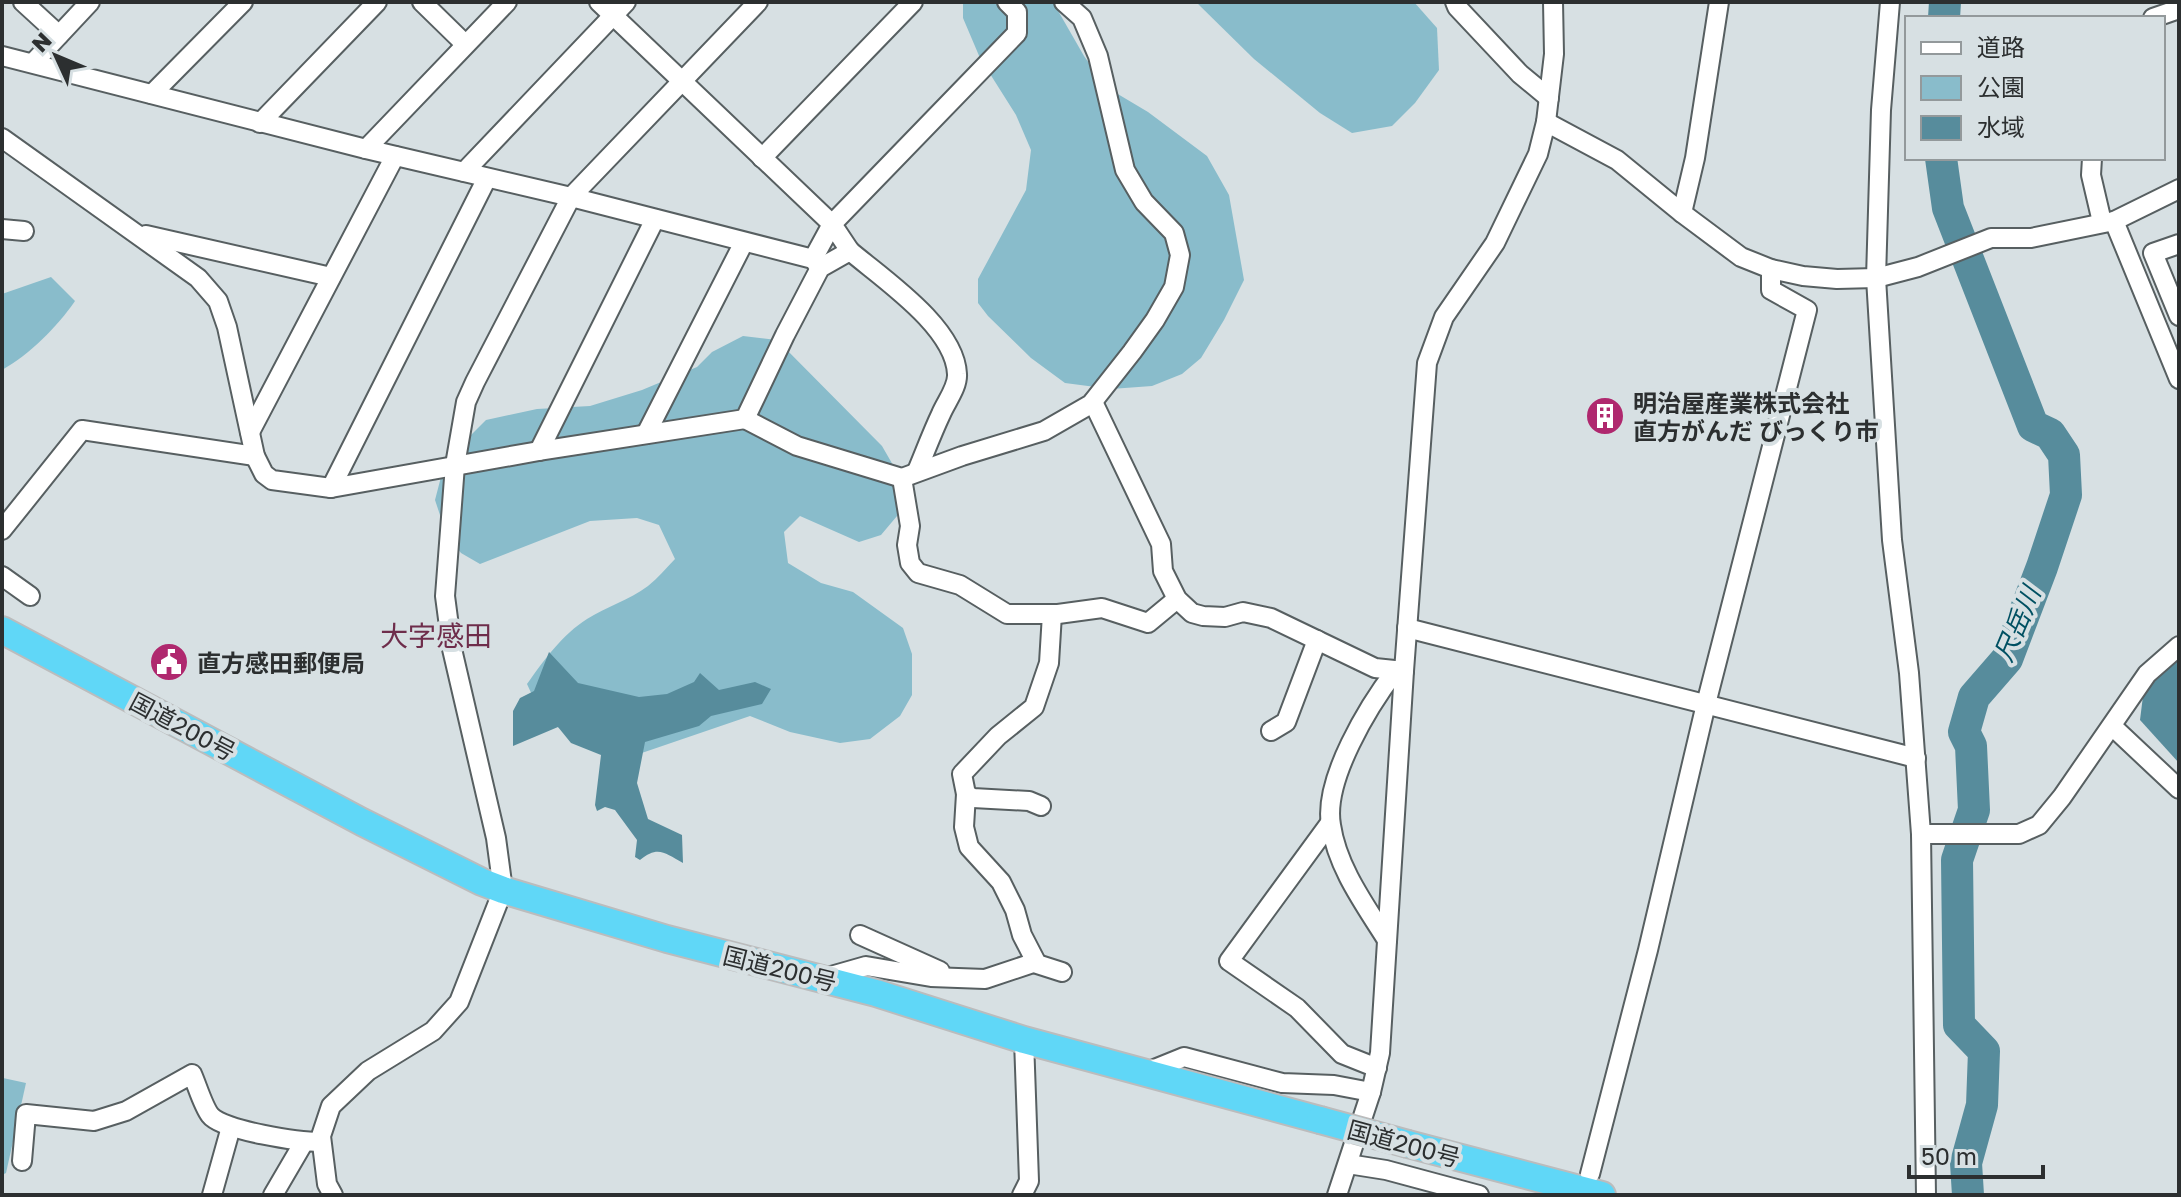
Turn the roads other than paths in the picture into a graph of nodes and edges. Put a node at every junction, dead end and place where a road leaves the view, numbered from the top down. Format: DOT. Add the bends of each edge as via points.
graph roads {
  1 [pos="23,2"];
  2 [pos="90,2"];
  3 [pos="243,2"];
  4 [pos="377,2"];
  5 [pos="422,2"];
  6 [pos="507,2"];
  7 [pos="599,2"];
  8 [pos="758,2"];
  9 [pos="913,2"];
  10 [pos="1007,2"];
  11 [pos="1064,2"];
  12 [pos="1455,2"];
  13 [pos="1553,2"];
  14 [pos="1719,2"];
  15 [pos="1890,2"];
  16 [pos="619,9"];
  17 [pos="2179,9"];
  18 [pos="2159,16"];
  19 [pos="59,35"];
  20 [pos="465,44"];
  21 [pos="2,56"];
  22 [pos="33,63"];
  23 [pos="681,81"];
  24 [pos="152,94"];
  25 [pos="1549,98"];
  26 [pos="1546,122"];
  27 [pos="260,123"];
  28 [pos="2,138"];
  29 [pos="366,149"];
  30 [pos="395,156"];
  31 [pos="762,158"];
  32 [pos="2092,160"];
  33 [pos="464,172"];
  34 [pos="487,178"];
  35 [pos="2179,189"];
  36 [pos="571,197"];
  37 [pos="1682,213"];
  38 [pos="655,219"];
  39 [pos="2108,222"];
  40 [pos="832,224"];
  41 [pos="2,229"];
  42 [pos="24,231"];
  43 [pos="136,233"];
  44 [pos="744,242"];
  45 [pos="2179,244"];
  46 [pos="850,251"];
  47 [pos="817,264"];
  48 [pos="1771,269"];
  49 [pos="331,277"];
  50 [pos="1876,278"];
  51 [pos="2179,316"];
  52 [pos="2179,379"];
  53 [pos="1093,402"];
  54 [pos="745,419"];
  55 [pos="250,432"];
  56 [pos="646,434"];
  57 [pos="539,451"];
  58 [pos="255,456"];
  59 [pos="455,465"];
  60 [pos="909,474"];
  61 [pos="331,488"];
  62 [pos="2,530"];
  63 [pos="2,576"];
  64 [pos="30,596"];
  65 [pos="1177,599"];
  66 [pos="1052,614"];
  67 [pos="1407,628"];
  68 [pos="2,630"];
  69 [pos="1317,640"];
  70 [pos="2179,646"];
  71 [pos="1400,670"];
  72 [pos="1706,704"];
  73 [pos="2112,726"];
  74 [pos="1271,731"];
  75 [pos="1916,758"];
  76 [pos="2179,789"];
  77 [pos="966,794"];
  78 [pos="1041,806"];
  79 [pos="1330,823"];
  80 [pos="1921,834"];
  81 [pos="503,890"];
  82 [pos="860,935"];
  83 [pos="1387,940"];
  84 [pos="1036,962"];
  85 [pos="1062,972"];
  86 [pos="954,977"];
  87 [pos="821,979"];
  88 [pos="1024,1040"];
  89 [pos="1377,1068"];
  90 [pos="1147,1072"];
  91 [pos="1371,1092"];
  92 [pos="231,1127"];
  93 [pos="313,1142"];
  94 [pos="22,1161"];
  95 [pos="1348,1164"];
  96 [pos="1596,1184"];
  97 [pos="212,1195"];
  98 [pos="273,1195"];
  99 [pos="333,1195"];
  100 [pos="1022,1195"];
  101 [pos="1337,1195"];
  102 [pos="1479,1195"];
  103 [pos="1926,1195"];
  1 -- 19 [label="street"];
  2 -- 19 [label="street"];
  3 -- 24 [label="street"];
  4 -- 27 [label="street"];
  5 -- 20 [label="street"];
  6 -- 20 [label="street"];
  7 -- 16 [label="street"];
  8 -- 23 [label="street"];
  9 -- 31 [label="street"];
  10 -- 40 [label="street" via="1017,12 1017,33"];
  11 -- 53 [label="street" via="1082,18 1098,56 1125,170 1144,202 1174,233 1180,255 1174,287 1155,320"];
  12 -- 25 [label="street"];
  13 -- 25 [label="street"];
  14 -- 37 [label="street"];
  15 -- 50 [label="street"];
  16 -- 23 [label="street"];
  16 -- 33 [label="street"];
  17 -- 18 [label="street"];
  19 -- 22 [label="street"];
  20 -- 29 [label="street"];
  21 -- 22 [label="street"];
  22 -- 24 [label="street"];
  23 -- 31 [label="street"];
  23 -- 36 [label="street"];
  24 -- 27 [label="street"];
  25 -- 26 [label="street"];
  26 -- 37 [label="street" via="1617,160"];
  26 -- 67 [label="street" via="1521,194 1444,317 1427,363"];
  27 -- 29 [label="street"];
  28 -- 43 [label="street"];
  29 -- 30 [label="street"];
  30 -- 33 [label="street"];
  30 -- 49 [label="street"];
  31 -- 40 [label="street"];
  32 -- 39 [label="street" via="2091,175"];
  33 -- 34 [label="street"];
  34 -- 36 [label="street"];
  34 -- 61 [label="street"];
  35 -- 39 [label="street"];
  36 -- 38 [label="street"];
  36 -- 59 [label="street" via="466,402"];
  37 -- 48 [label="street" via="1741,257"];
  38 -- 44 [label="street"];
  38 -- 57 [label="street"];
  39 -- 50 [label="street" via="2031,238 1991,238"];
  39 -- 52 [label="street"];
  40 -- 46 [label="street"];
  40 -- 47 [label="street"];
  41 -- 42 [label="street"];
  43 -- 49 [label="street"];
  43 -- 55 [label="street" via="198,278 218,301"];
  44 -- 47 [label="street"];
  44 -- 56 [label="street"];
  45 -- 51 [label="street" via="2153,253"];
  46 -- 47 [label="street"];
  46 -- 60 [label="street" via="924,312 941,333 957,375"];
  47 -- 54 [label="street"];
  48 -- 50 [label="street" via="1837,279"];
  48 -- 72 [label="street" via="1771,290 1807,310"];
  49 -- 55 [label="street"];
  50 -- 75 [label="street" via="1892,540"];
  53 -- 60 [label="street" via="1044,431"];
  53 -- 65 [label="street" via="1161,544 1163,571"];
  54 -- 56 [label="street"];
  54 -- 60 [label="street" via="797,446"];
  55 -- 58 [label="street"];
  56 -- 57 [label="street"];
  57 -- 59 [label="street"];
  58 -- 61 [label="street" via="272,480"];
  58 -- 62 [label="street" via="82,430"];
  59 -- 61 [label="street"];
  59 -- 81 [label="street" via="445,596"];
  60 -- 66 [label="street" via="907,545 918,573 960,585 1007,614"];
  63 -- 64 [label="street"];
  65 -- 66 [label="street" via="1148,623 1102,608"];
  65 -- 69 [label="street" via="1192,613 1225,617 1243,612 1271,618"];
  66 -- 77 [label="street" via="1049,663 1034,707 962,774"];
  67 -- 71 [label="street"];
  67 -- 72 [label="street"];
  68 -- 81 [label="highway, 国道200号" via="362,822"];
  69 -- 71 [label="street" via="1375,668"];
  69 -- 74 [label="street" via="1286,722"];
  70 -- 73 [label="street" via="2147,674"];
  71 -- 79 [label="street" via="1383,686 1342,761 1332,790"];
  71 -- 83 [label="street"];
  72 -- 75 [label="street"];
  72 -- 96 [label="street"];
  73 -- 76 [label="street"];
  73 -- 80 [label="street" via="2039,825 2019,834"];
  75 -- 80 [label="street"];
  77 -- 78 [label="street"];
  77 -- 84 [label="street" via="969,847 1001,882"];
  79 -- 83 [label="street" via="1354,886"];
  79 -- 89 [label="street" via="1229,961 1297,1008 1342,1054"];
  80 -- 103 [label="street"];
  81 -- 87 [label="highway, 国道200号"];
  81 -- 93 [label="street" via="459,1002 433,1031 368,1071 331,1106 321,1136"];
  82 -- 86 [label="street"];
  83 -- 89 [label="street"];
  84 -- 85 [label="street"];
  84 -- 86 [label="street" via="985,979"];
  86 -- 87 [label="street" via="866,966"];
  87 -- 88 [label="highway, 国道200号"];
  88 -- 90 [label="highway, 国道200号"];
  88 -- 100 [label="street" via="1029,1181"];
  89 -- 91 [label="street"];
  90 -- 91 [label="street" via="1184,1057 1282,1083"];
  90 -- 96 [label="highway, 国道200号, bridge" via="1408,1144"];
  91 -- 95 [label="street"];
  92 -- 93 [label="street"];
  92 -- 94 [label="street" via="210,1117 192,1074 126,1111 94,1121 26,1114"];
  92 -- 97 [label="street"];
  93 -- 98 [label="street"];
  93 -- 99 [label="street"];
  95 -- 101 [label="street"];
  95 -- 102 [label="street"];
}
